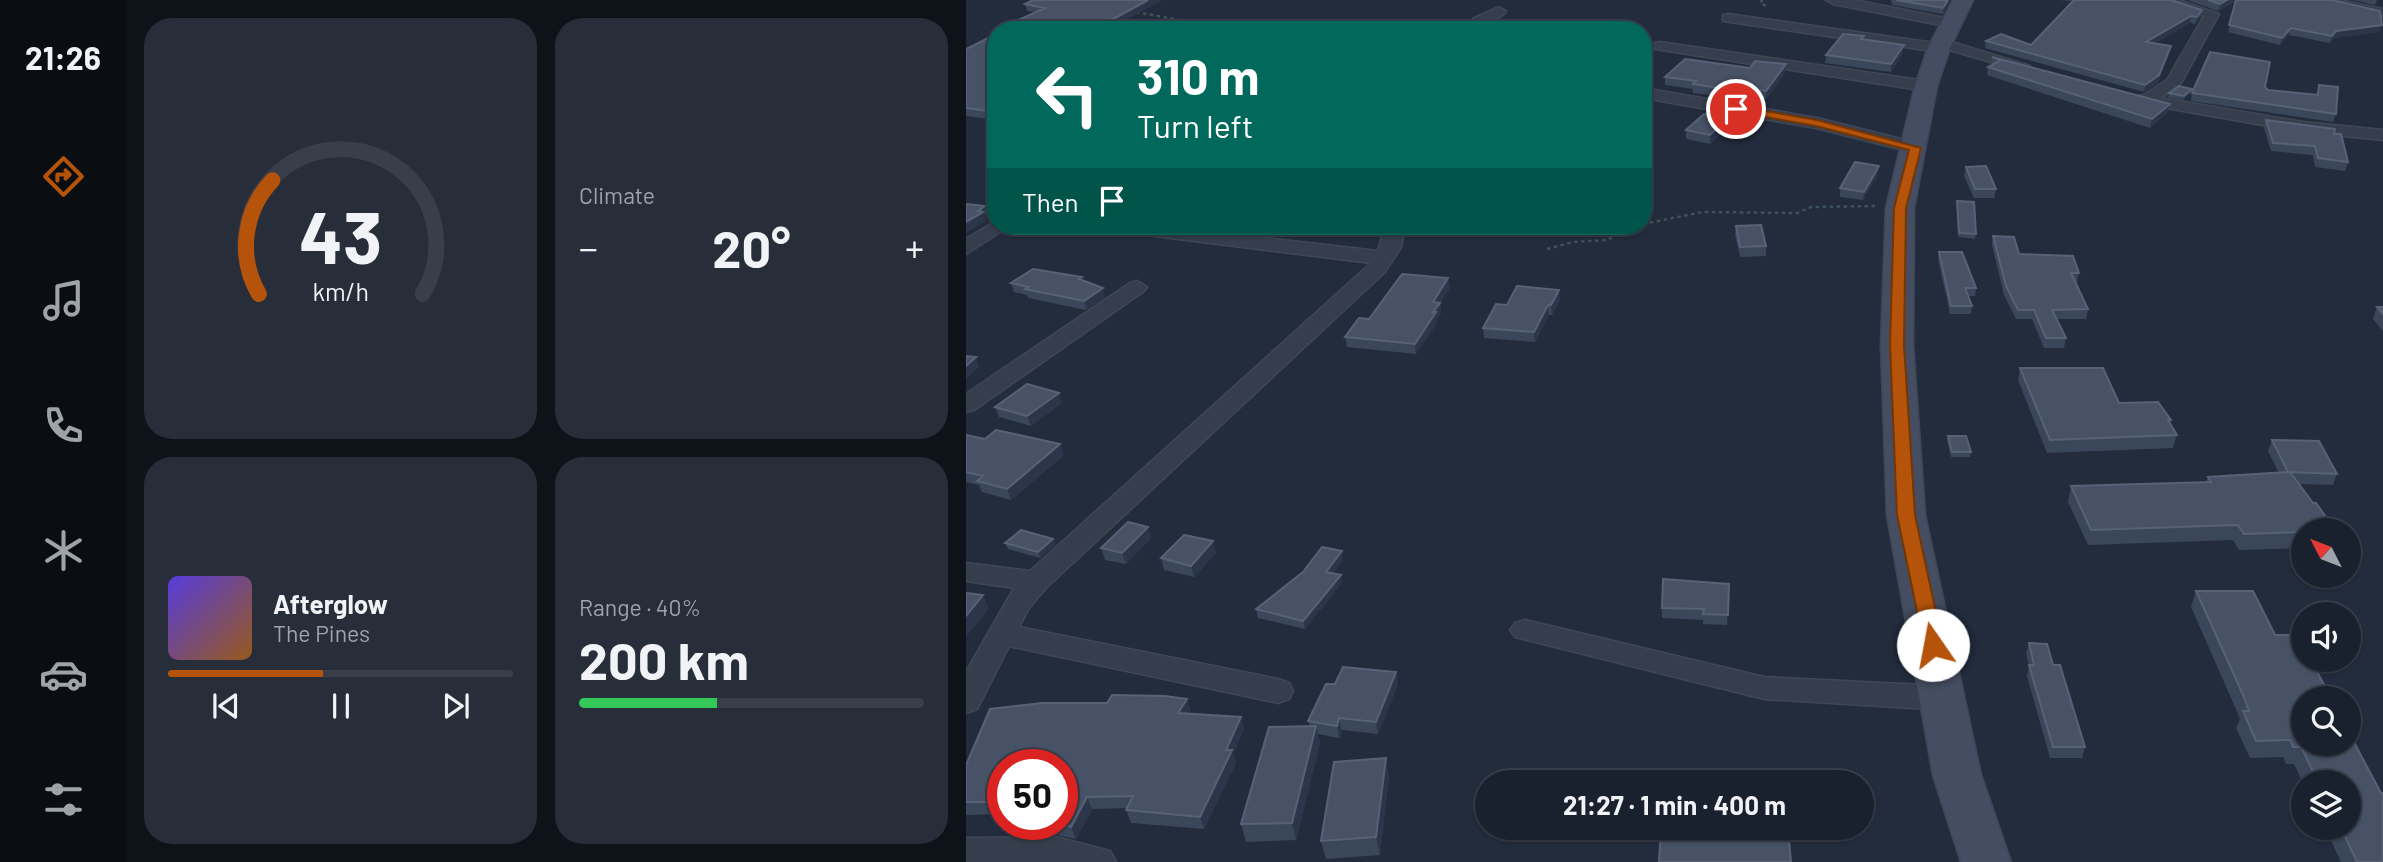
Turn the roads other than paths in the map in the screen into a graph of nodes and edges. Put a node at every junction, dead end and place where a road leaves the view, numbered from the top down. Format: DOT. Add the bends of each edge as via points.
graph roads {
  1 [pos="1833,0"];
  2 [pos="2164,0"];
  3 [pos="2320,0"];
  4 [pos="1499,11"];
  5 [pos="2383,13"];
  6 [pos="1728,18"];
  7 [pos="1479,21"];
  8 [pos="1948,29"];
  9 [pos="1660,46"];
  10 [pos="2044,72"];
  11 [pos="1926,86"];
  12 [pos="2120,94"];
  13 [pos="1652,95"];
  14 [pos="2146,101"];
  15 [pos="2383,135"];
  16 [pos="1915,148"];
  17 [pos="987,234"];
  18 [pos="1183,235"];
  19 [pos="1392,235"];
  20 [pos="966,248"];
  21 [pos="1386,258"];
  22 [pos="1137,287"];
  23 [pos="966,405"];
  24 [pos="966,572"];
  25 [pos="1036,581"];
  26 [pos="1525,630"];
  27 [pos="1002,634"];
  28 [pos="1278,691"];
  29 [pos="1944,698"];
  30 [pos="966,701"];
  31 [pos="966,853"];
  32 [pos="1097,862"];
  33 [pos="1986,862"];
  1 -- 8 [label="street"];
  2 -- 14 [label="street" via="2213,14 2173,83"];
  3 -- 5 [label="street"];
  4 -- 7 [label="street"];
  6 -- 8 [label="street"];
  8 -- 10 [label="street"];
  8 -- 11 [label="main road"];
  9 -- 11 [label="street"];
  11 -- 16 [label="main road"];
  12 -- 14 [label="street"];
  13 -- 16 [label="street" via="1817,123"];
  14 -- 15 [label="street"];
  16 -- 29 [label="main road" via="1900,208 1897,345 1906,515"];
  17 -- 20 [label="street"];
  18 -- 21 [label="street"];
  19 -- 21 [label="street"];
  21 -- 25 [label="street"];
  22 -- 23 [label="street"];
  24 -- 25 [label="street"];
  25 -- 27 [label="street" via="1017,603"];
  26 -- 29 [label="street" via="1765,688"];
  27 -- 28 [label="street"];
  27 -- 30 [label="street"];
  29 -- 33 [label="main road" via="1957,775"];
  31 -- 32 [label="street" via="1056,852"];
}
